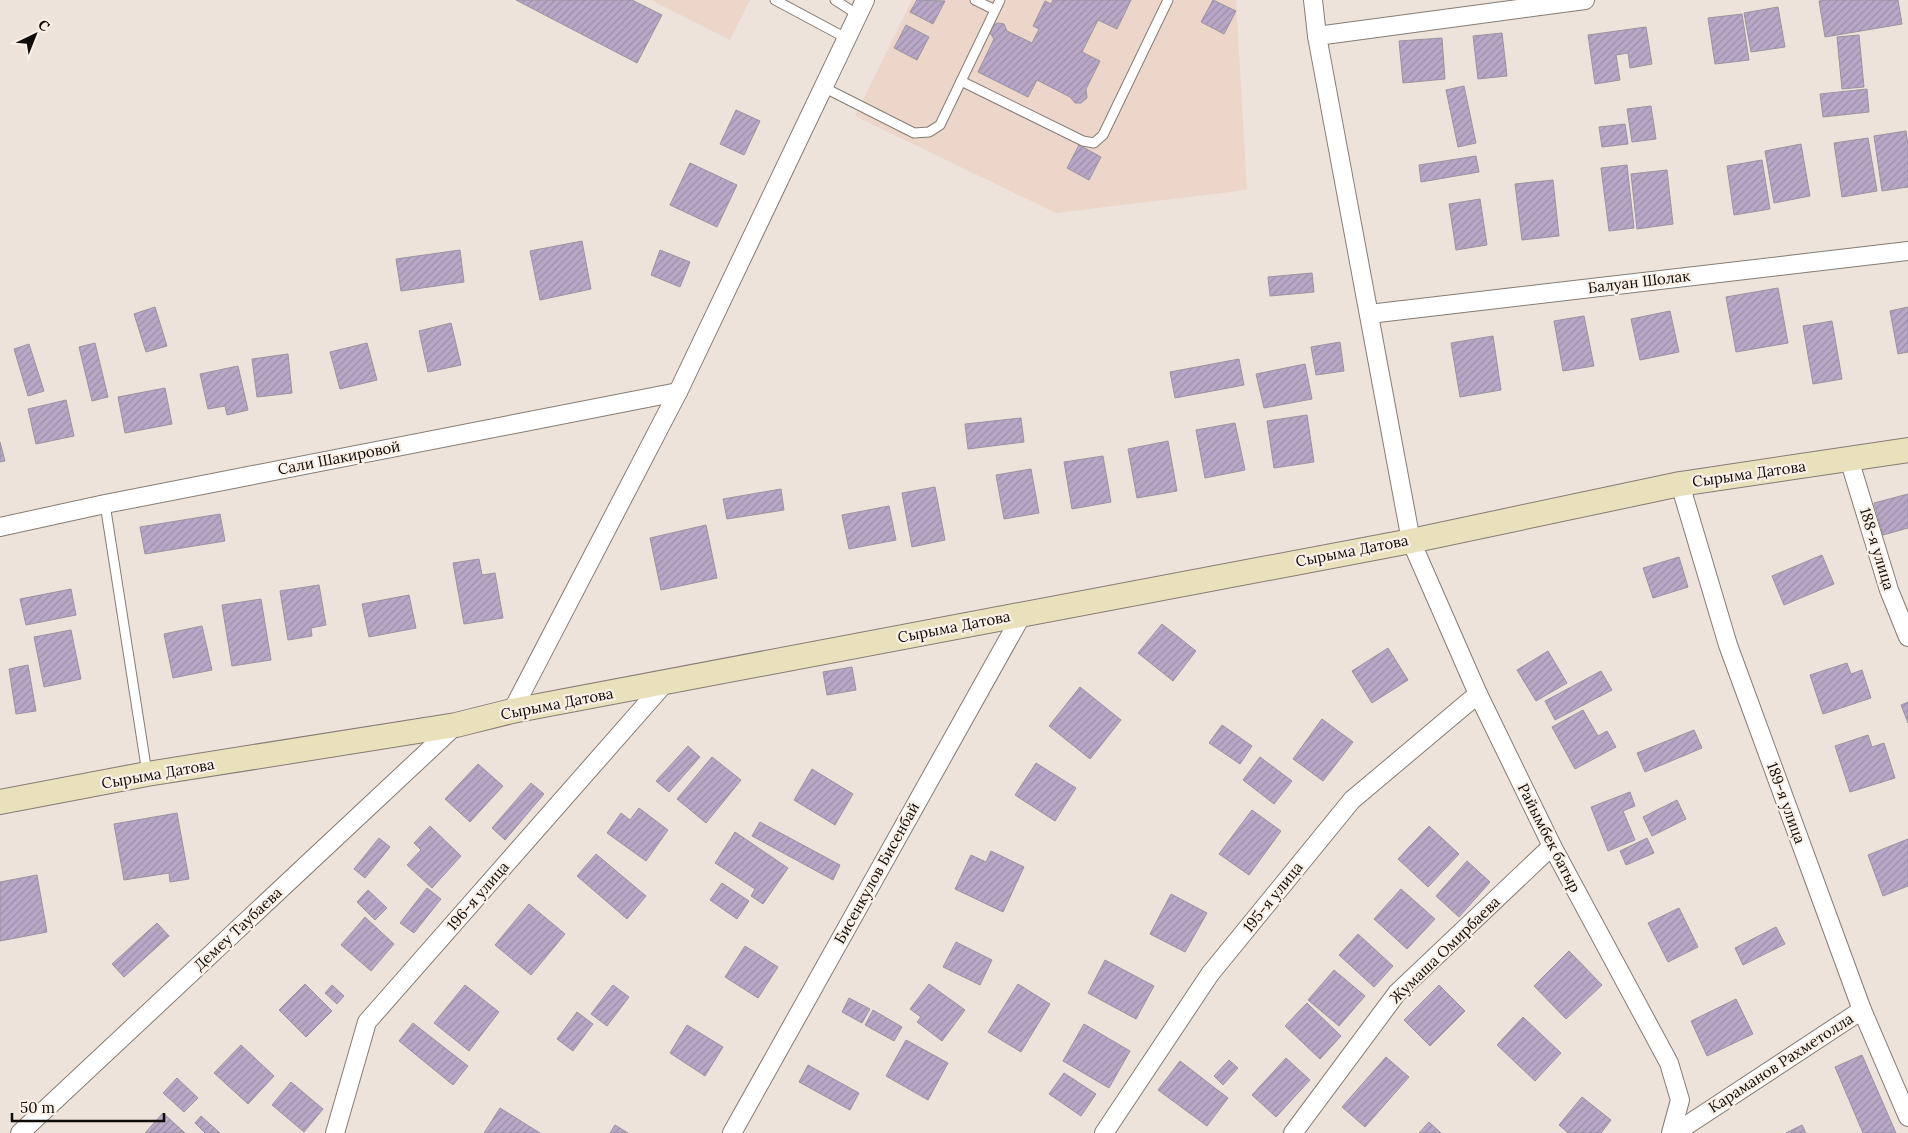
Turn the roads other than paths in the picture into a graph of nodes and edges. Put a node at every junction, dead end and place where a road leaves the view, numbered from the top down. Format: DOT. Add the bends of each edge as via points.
graph roads {
  1 [pos="775,0"];
  2 [pos="975,0"];
  3 [pos="1000,0"];
  4 [pos="1168,0"];
  5 [pos="1312,0"];
  6 [pos="1585,0"];
  7 [pos="837,1"];
  8 [pos="861,7"];
  9 [pos="995,10"];
  10 [pos="1317,36"];
  11 [pos="846,38"];
  12 [pos="962,81"];
  13 [pos="823,87"];
  14 [pos="1908,251"];
  15 [pos="1369,314"];
  16 [pos="678,392"];
  17 [pos="1908,450"];
  18 [pos="1849,459"];
  19 [pos="1680,484"];
  20 [pos="105,504"];
  21 [pos="0,527"];
  22 [pos="1411,540"];
  23 [pos="1023,613"];
  24 [pos="1908,637"];
  25 [pos="665,683"];
  26 [pos="1478,694"];
  27 [pos="512,711"];
  28 [pos="456,725"];
  29 [pos="147,774"];
  30 [pos="0,802"];
  31 [pos="1552,846"];
  32 [pos="1862,1010"];
  33 [pos="1908,1117"];
  34 [pos="20,1133"];
  35 [pos="335,1133"];
  36 [pos="732,1133"];
  37 [pos="1104,1133"];
  38 [pos="1293,1133"];
  39 [pos="1673,1133"];
  1 -- 11 [label="lane"];
  2 -- 9 [label="lane"];
  3 -- 9 [label="lane"];
  4 -- 12 [label="lane" via="1103,135 1094,142 1083,141"];
  5 -- 10 [label="street, Райымбек батыр"];
  6 -- 10 [label="street"];
  7 -- 8 [label="lane"];
  8 -- 11 [label="street"];
  9 -- 12 [label="lane"];
  10 -- 15 [label="street, Райымбек батыр"];
  11 -- 13 [label="street"];
  12 -- 13 [label="lane" via="940,125 929,132 914,133"];
  13 -- 16 [label="street"];
  14 -- 15 [label="street, Балуан Шолак"];
  15 -- 22 [label="street, Райымбек батыр"];
  16 -- 20 [label="street, Сали Шакировой"];
  16 -- 27 [label="street"];
  17 -- 18 [label="street, Сырыма Датова"];
  18 -- 19 [label="street, Сырыма Датова"];
  18 -- 24 [label="street, 188-я улица" via="1889,590"];
  19 -- 22 [label="street, Сырыма Датова"];
  19 -- 32 [label="street, 189-я улица" via="1728,645"];
  20 -- 21 [label="street, Сали Шакировой"];
  20 -- 29 [label="lane"];
  22 -- 23 [label="street, Сырыма Датова"];
  22 -- 26 [label="street, Райымбек батыр"];
  23 -- 25 [label="street, Сырыма Датова"];
  23 -- 36 [label="street, Бисенкулов Бисенбай"];
  25 -- 27 [label="street, Сырыма Датова"];
  25 -- 35 [label="street, 196-я улица" via="367,1022"];
  26 -- 31 [label="street, Райымбек батыр"];
  26 -- 37 [label="street, 195-я улица" via="1352,800 1210,974"];
  27 -- 28 [label="street, Сырыма Датова"];
  28 -- 29 [label="street, Сырыма Датова"];
  28 -- 34 [label="street, Демеу Таубаева"];
  29 -- 30 [label="street, Сырыма Датова"];
  31 -- 38 [label="street, Жумаша Омирбаева" via="1397,994"];
  31 -- 39 [label="street, Райымбек батыр" via="1669,1064 1680,1100"];
  32 -- 33 [label="street, 189-я улица"];
  32 -- 39 [label="street, Караманов Рахметолла"];
}
